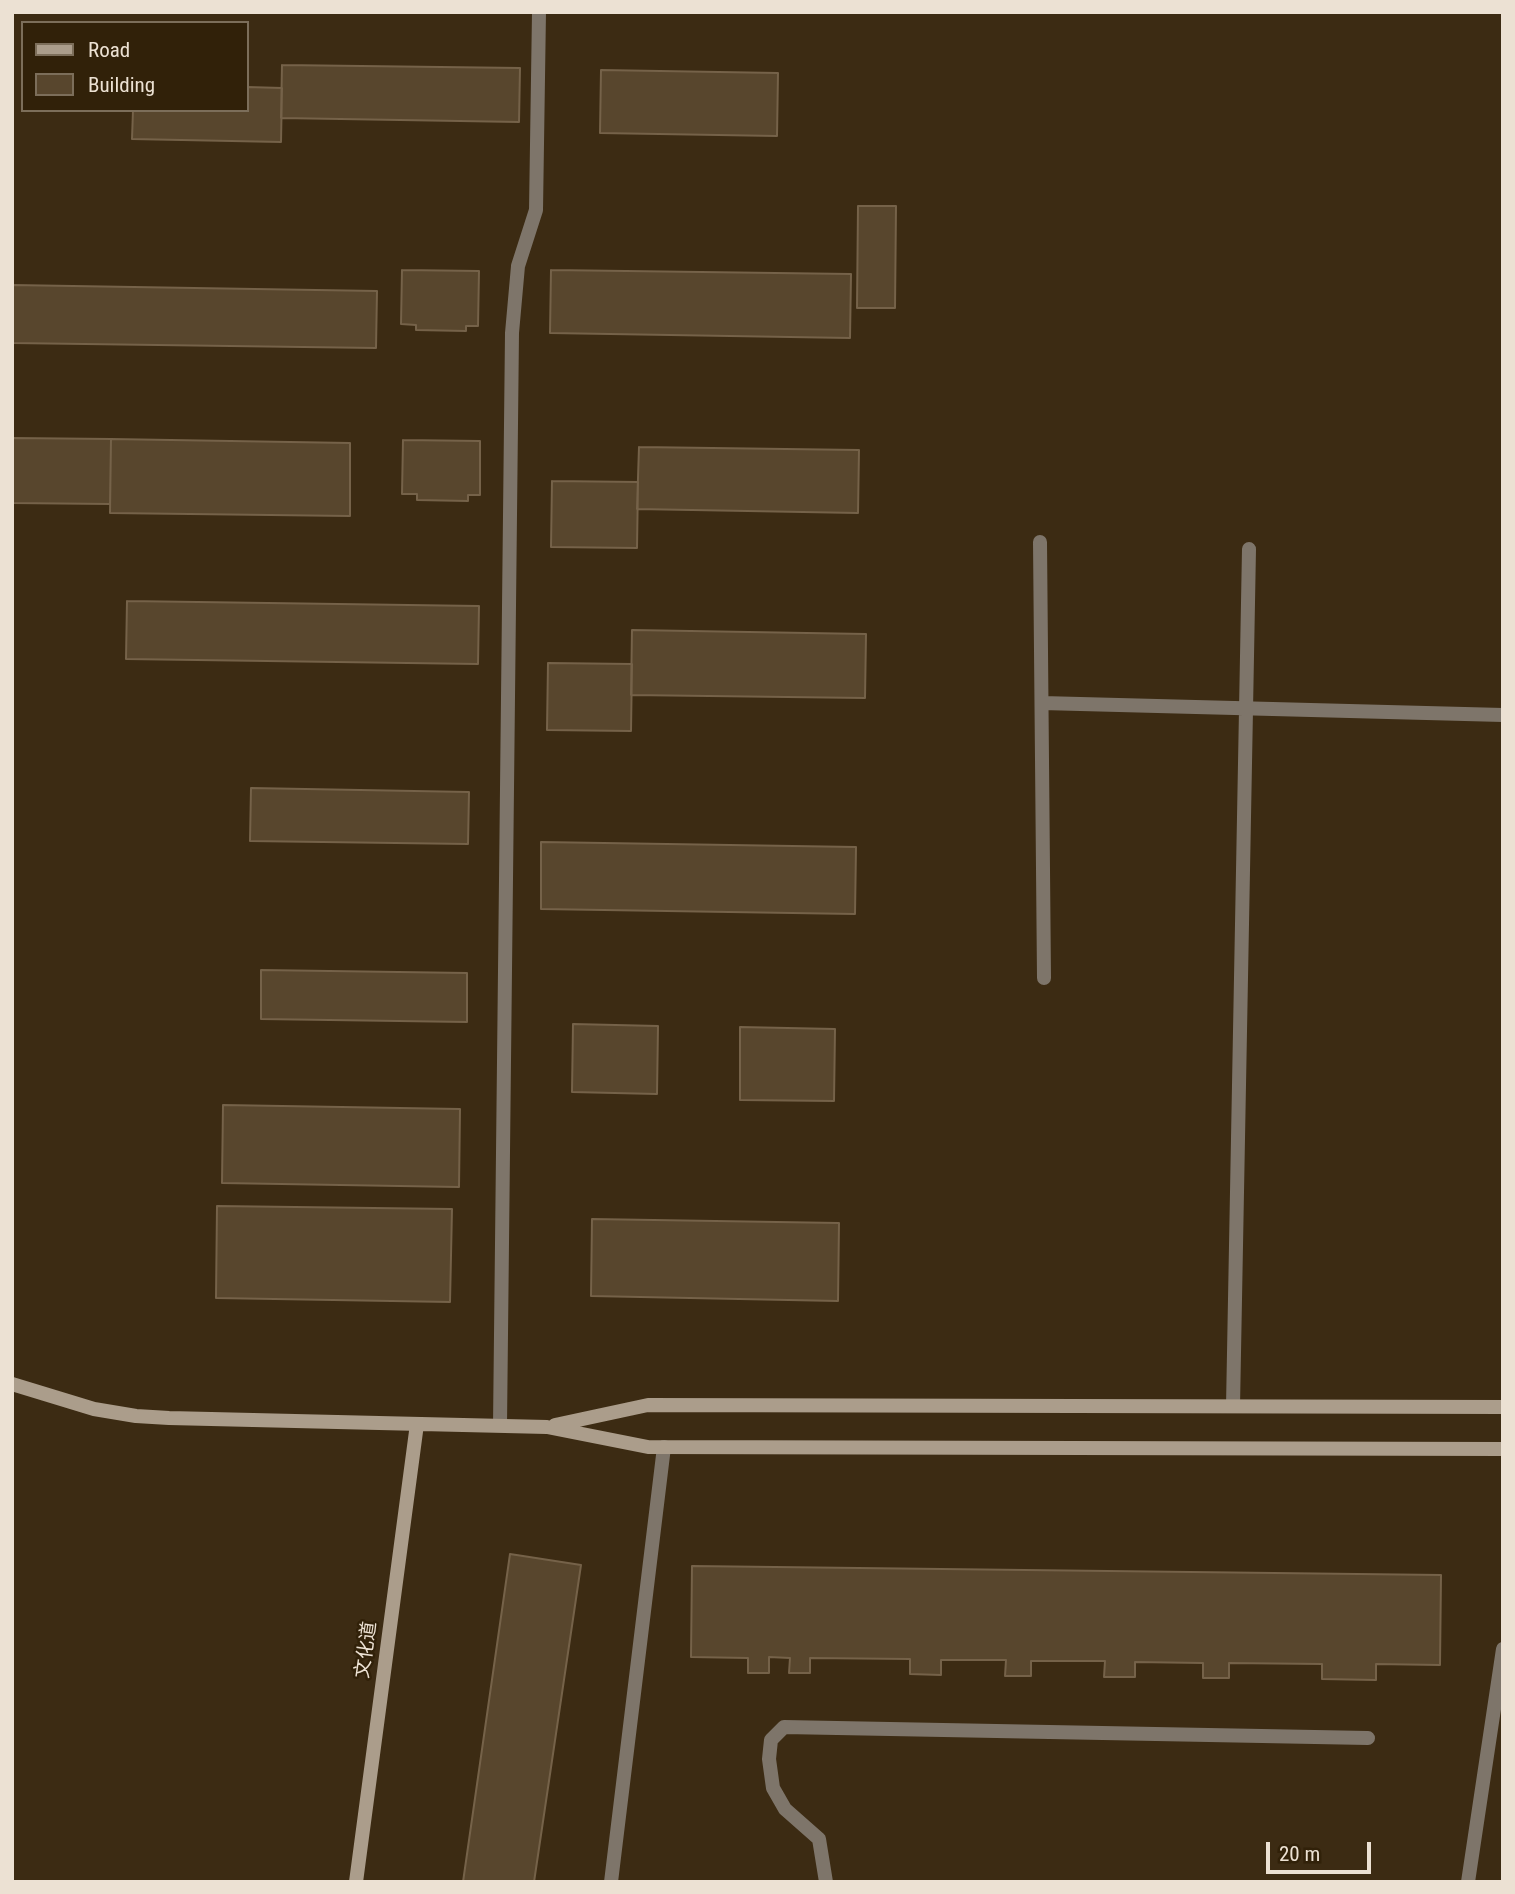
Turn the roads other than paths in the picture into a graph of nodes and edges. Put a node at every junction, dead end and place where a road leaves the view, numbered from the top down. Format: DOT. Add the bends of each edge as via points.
graph roads {
  1 [pos="539,12"];
  2 [pos="1040,542"];
  3 [pos="1249,549"];
  4 [pos="1042,703"];
  5 [pos="1246,709"];
  6 [pos="1503,715"];
  7 [pos="1044,978"];
  8 [pos="12,1384"];
  9 [pos="1233,1406"];
  10 [pos="1503,1407"];
  11 [pos="417,1424"];
  12 [pos="500,1425"];
  13 [pos="547,1427"];
  14 [pos="664,1447"];
  15 [pos="1503,1449"];
  16 [pos="1503,1649"];
  17 [pos="1368,1738"];
  18 [pos="356,1882"];
  19 [pos="611,1882"];
  20 [pos="826,1882"];
  21 [pos="1468,1882"];
  1 -- 12 [label="street" via="536,210 518,265 512,333"];
  2 -- 4 [label="street"];
  3 -- 5 [label="street"];
  4 -- 5 [label="street"];
  4 -- 7 [label="street"];
  5 -- 6 [label="street"];
  5 -- 9 [label="street"];
  8 -- 11 [label="main road" via="94,1409 136,1416"];
  9 -- 10 [label="main road"];
  9 -- 13 [label="main road" via="648,1405"];
  11 -- 12 [label="main road"];
  11 -- 18 [label="main road, 文化道"];
  12 -- 13 [label="main road"];
  13 -- 14 [label="main road"];
  14 -- 15 [label="main road"];
  14 -- 19 [label="street"];
  16 -- 21 [label="street"];
  17 -- 20 [label="street" via="784,1727 771,1740 774,1788 785,1809 819,1839"];
}
